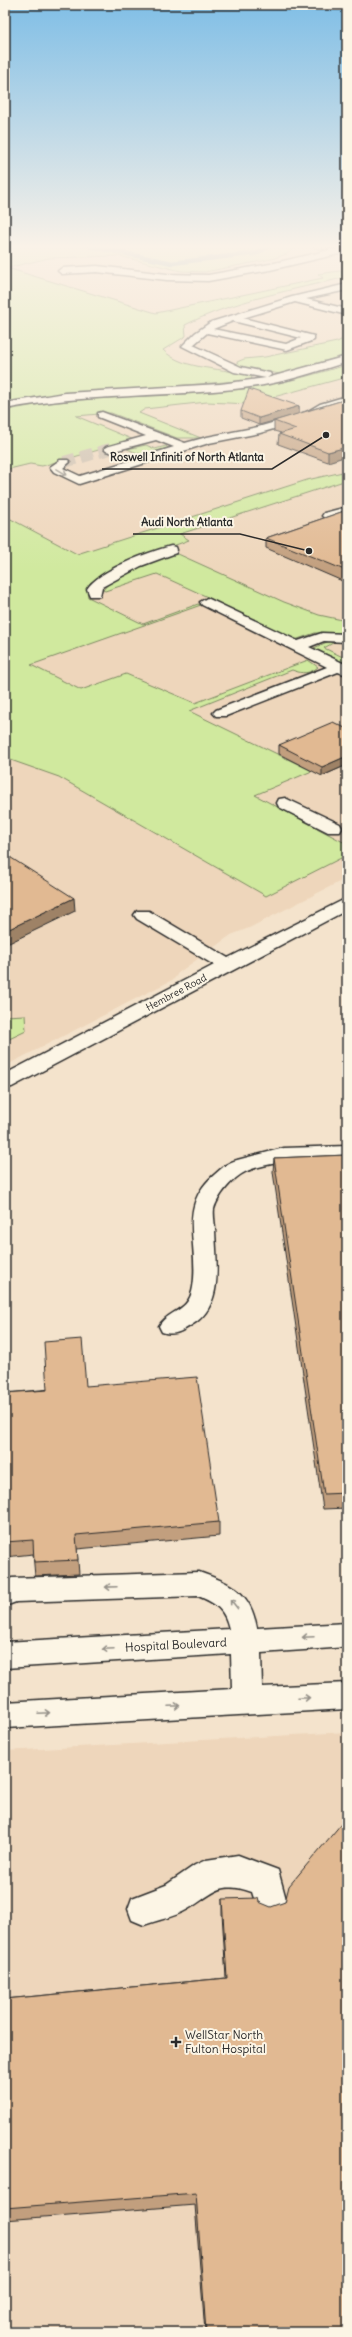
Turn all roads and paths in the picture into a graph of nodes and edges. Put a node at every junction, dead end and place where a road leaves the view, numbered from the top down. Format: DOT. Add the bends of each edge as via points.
graph roads {
  1 [pos="204,354"];
  2 [pos="347,359"];
  3 [pos="282,378"];
  4 [pos="347,399"];
  5 [pos="5,406"];
  6 [pos="102,415"];
  7 [pos="158,436"];
  8 [pos="185,447"];
  9 [pos="110,449"];
  10 [pos="64,462"];
  11 [pos="347,511"];
  12 [pos="328,516"];
  13 [pos="171,550"];
  14 [pos="95,593"];
  15 [pos="207,602"];
  16 [pos="347,638"];
  17 [pos="296,647"];
  18 [pos="343,669"];
  19 [pos="222,713"];
  20 [pos="286,803"];
  21 [pos="334,828"];
  22 [pos="347,903"];
  23 [pos="143,915"];
  24 [pos="227,965"];
  25 [pos="5,1082"];
  26 [pos="347,1153"];
  27 [pos="171,1326"];
  28 [pos="5,1594"];
  29 [pos="347,1635"];
  30 [pos="245,1641"];
  31 [pos="5,1655"];
  32 [pos="347,1696"];
  33 [pos="247,1702"];
  34 [pos="5,1715"];
  35 [pos="270,1903"];
  36 [pos="144,1909"];
  1 -- 3 [label="street" via="238,370"];
  2 -- 3 [label="street"];
  3 -- 5 [label="street" via="228,386 42,399"];
  4 -- 8 [label="street" via="324,406 307,416 260,430"];
  6 -- 7 [label="street"];
  7 -- 8 [label="street"];
  7 -- 9 [label="street"];
  10 -- 8 [label="street, one-way" via="56,467 58,470 78,480"];
  11 -- 12 [label="street"];
  13 -- 14 [label="street" via="136,563 97,584"];
  15 -- 17 [label="street"];
  16 -- 17 [label="street" via="322,637"];
  17 -- 18 [label="street"];
  18 -- 19 [label="street"];
  20 -- 21 [label="street"];
  22 -- 24 [label="street, Hembree Road"];
  23 -- 24 [label="street"];
  24 -- 25 [label="street, Hembree Road"];
  26 -- 27 [label="street" via="284,1155 237,1167 214,1187 203,1209 205,1287 194,1313"];
  30 -- 28 [label="street, one-way" via="240,1612 232,1601 217,1590 199,1584 12,1590"];
  29 -- 30 [label="street, Hospital Boulevard, one-way"];
  30 -- 31 [label="street, Hospital Boulevard, one-way"];
  30 -- 33 [label="street"];
  33 -- 32 [label="street, one-way"];
  34 -- 33 [label="street, one-way"];
  35 -- 36 [label="street" via="266,1881 238,1871 206,1876 176,1898"];
}
